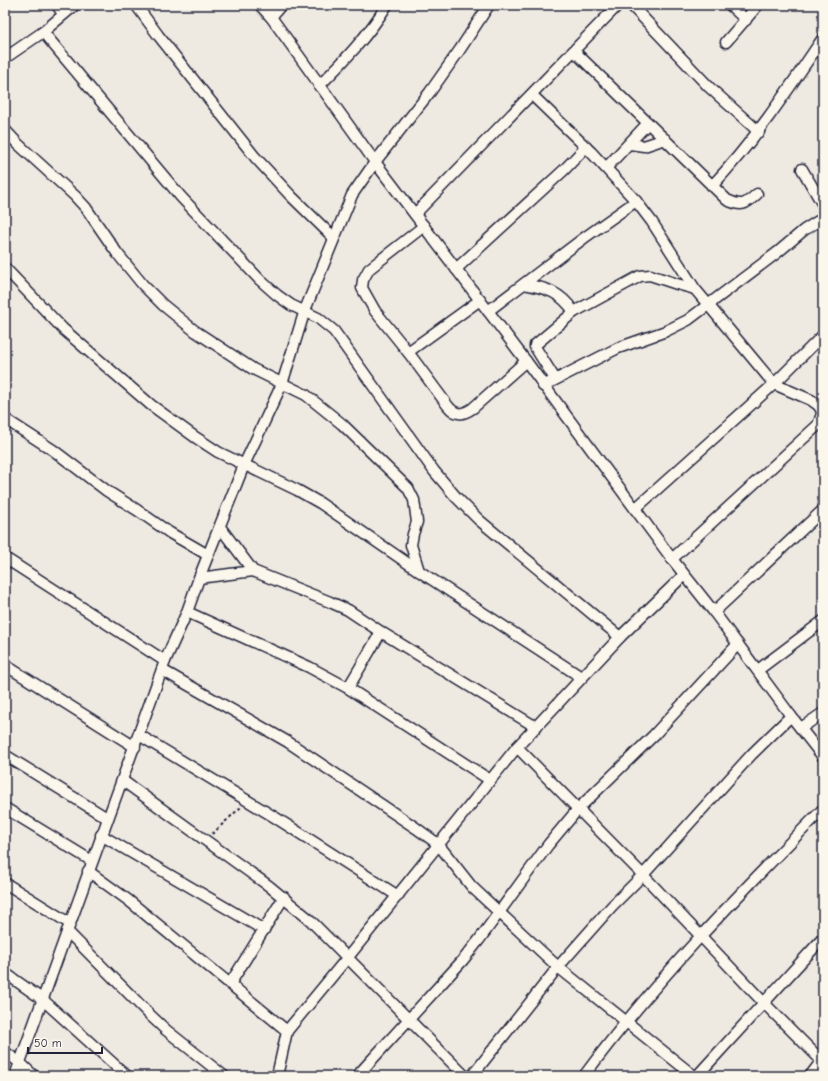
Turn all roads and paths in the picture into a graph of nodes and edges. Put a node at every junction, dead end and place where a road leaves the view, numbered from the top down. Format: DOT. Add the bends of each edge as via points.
graph roads {
  1 [pos="57,5"];
  2 [pos="75,5"];
  3 [pos="136,5"];
  4 [pos="260,5"];
  5 [pos="281,5"];
  6 [pos="387,5"];
  7 [pos="489,5"];
  8 [pos="618,5"];
  9 [pos="631,5"];
  10 [pos="730,5"];
  11 [pos="758,5"];
  12 [pos="63,14"];
  13 [pos="271,17"];
  14 [pos="746,20"];
  15 [pos="43,32"];
  16 [pos="823,38"];
  17 [pos="726,42"];
  18 [pos="574,51"];
  19 [pos="5,58"];
  20 [pos="319,86"];
  21 [pos="532,95"];
  22 [pos="648,123"];
  23 [pos="5,130"];
  24 [pos="759,132"];
  25 [pos="665,139"];
  26 [pos="630,144"];
  27 [pos="586,147"];
  28 [pos="375,162"];
  29 [pos="606,168"];
  30 [pos="802,169"];
  31 [pos="712,186"];
  32 [pos="757,194"];
  33 [pos="636,201"];
  34 [pos="823,205"];
  35 [pos="415,214"];
  36 [pos="823,218"];
  37 [pos="424,226"];
  38 [pos="333,238"];
  39 [pos="5,268"];
  40 [pos="456,269"];
  41 [pos="524,284"];
  42 [pos="695,289"];
  43 [pos="480,300"];
  44 [pos="708,305"];
  45 [pos="305,310"];
  46 [pos="488,312"];
  47 [pos="574,312"];
  48 [pos="823,335"];
  49 [pos="408,352"];
  50 [pos="526,361"];
  51 [pos="555,379"];
  52 [pos="282,384"];
  53 [pos="774,384"];
  54 [pos="543,386"];
  55 [pos="5,419"];
  56 [pos="244,465"];
  57 [pos="635,509"];
  58 [pos="823,510"];
  59 [pos="220,527"];
  60 [pos="208,555"];
  61 [pos="5,558"];
  62 [pos="672,559"];
  63 [pos="253,571"];
  64 [pos="419,571"];
  65 [pos="684,575"];
  66 [pos="199,578"];
  67 [pos="187,612"];
  68 [pos="714,612"];
  69 [pos="823,621"];
  70 [pos="381,632"];
  71 [pos="620,637"];
  72 [pos="738,644"];
  73 [pos="5,665"];
  74 [pos="164,666"];
  75 [pos="758,670"];
  76 [pos="581,678"];
  77 [pos="348,688"];
  78 [pos="823,712"];
  79 [pos="791,716"];
  80 [pos="536,727"];
  81 [pos="801,728"];
  82 [pos="139,735"];
  83 [pos="135,747"];
  84 [pos="517,747"];
  85 [pos="5,755"];
  86 [pos="823,757"];
  87 [pos="490,780"];
  88 [pos="122,781"];
  89 [pos="247,800"];
  90 [pos="5,808"];
  91 [pos="578,809"];
  92 [pos="823,809"];
  93 [pos="107,818"];
  94 [pos="101,835"];
  95 [pos="205,841"];
  96 [pos="438,844"];
  97 [pos="90,866"];
  98 [pos="643,875"];
  99 [pos="5,883"];
  100 [pos="398,896"];
  101 [pos="284,897"];
  102 [pos="500,912"];
  103 [pos="68,927"];
  104 [pos="264,930"];
  105 [pos="701,936"];
  106 [pos="823,938"];
  107 [pos="348,957"];
  108 [pos="558,967"];
  109 [pos="5,973"];
  110 [pos="230,984"];
  111 [pos="42,999"];
  112 [pos="764,1003"];
  113 [pos="408,1019"];
  114 [pos="626,1021"];
  115 [pos="287,1030"];
  116 [pos="5,1052"];
  117 [pos="823,1060"];
  118 [pos="19,1062"];
  119 [pos="15,1076"];
  120 [pos="34,1076"];
  121 [pos="127,1076"];
  122 [pos="224,1076"];
  123 [pos="277,1076"];
  124 [pos="357,1076"];
  125 [pos="465,1076"];
  126 [pos="472,1076"];
  127 [pos="584,1076"];
  128 [pos="694,1076"];
  129 [pos="698,1076"];
  130 [pos="810,1076"];
  1 -- 12 [label="street"];
  2 -- 12 [label="street"];
  3 -- 38 [label="street" via="255,157"];
  4 -- 13 [label="street"];
  5 -- 13 [label="street"];
  6 -- 20 [label="street" via="355,50"];
  7 -- 28 [label="street" via="430,92"];
  8 -- 18 [label="street"];
  9 -- 24 [label="street" via="709,87"];
  10 -- 14 [label="street"];
  11 -- 14 [label="street"];
  12 -- 15 [label="street"];
  13 -- 20 [label="street"];
  14 -- 17 [label="street"];
  15 -- 19 [label="street"];
  15 -- 45 [label="street" via="181,197 260,280 277,295"];
  16 -- 24 [label="street"];
  18 -- 21 [label="street"];
  18 -- 22 [label="street"];
  20 -- 28 [label="street"];
  21 -- 27 [label="street"];
  21 -- 35 [label="street"];
  22 -- 25 [label="street"];
  22 -- 26 [label="street"];
  23 -- 52 [label="street" via="86,208 143,286 163,305 226,353"];
  24 -- 31 [label="street"];
  25 -- 26 [label="street" via="644,146"];
  25 -- 31 [label="street"];
  26 -- 29 [label="street"];
  27 -- 29 [label="street"];
  27 -- 40 [label="street"];
  28 -- 35 [label="street"];
  28 -- 38 [label="street" via="352,195"];
  29 -- 33 [label="street"];
  30 -- 34 [label="street"];
  31 -- 32 [label="street" via="727,200 738,204 748,203"];
  33 -- 41 [label="street"];
  33 -- 42 [label="street"];
  35 -- 37 [label="street"];
  36 -- 44 [label="street"];
  37 -- 40 [label="street"];
  37 -- 49 [label="street" via="374,264 362,283 364,292 375,310"];
  38 -- 45 [label="street"];
  39 -- 56 [label="street" via="64,329 151,405 218,452"];
  40 -- 43 [label="street"];
  41 -- 46 [label="street"];
  41 -- 47 [label="street" via="538,286 560,296"];
  42 -- 44 [label="street"];
  42 -- 47 [label="street" via="650,275 640,276"];
  43 -- 46 [label="street"];
  43 -- 49 [label="street"];
  44 -- 51 [label="street" via="688,320 666,331 618,348"];
  44 -- 53 [label="street"];
  45 -- 52 [label="street"];
  45 -- 71 [label="street" via="334,331 456,497"];
  46 -- 50 [label="street"];
  47 -- 51 [label="street" via="535,345"];
  48 -- 53 [label="street"];
  49 -- 50 [label="street" via="451,410 458,414 473,408"];
  50 -- 54 [label="street"];
  51 -- 54 [label="street"];
  52 -- 56 [label="street"];
  52 -- 64 [label="street" via="306,395 342,424 408,488 414,500 417,522 411,545"];
  53 -- 57 [label="street"];
  53 -- 62 [label="street" via="811,400 818,406 822,414 818,425"];
  54 -- 57 [label="street"];
  55 -- 60 [label="street" via="53,450 107,491"];
  56 -- 59 [label="street"];
  56 -- 64 [label="street" via="320,503"];
  57 -- 62 [label="street"];
  58 -- 68 [label="street"];
  59 -- 60 [label="street"];
  59 -- 63 [label="street"];
  60 -- 66 [label="street"];
  61 -- 74 [label="street"];
  62 -- 65 [label="street"];
  63 -- 66 [label="street"];
  63 -- 70 [label="street" via="348,610"];
  64 -- 76 [label="street"];
  65 -- 68 [label="street"];
  65 -- 71 [label="street"];
  66 -- 67 [label="street"];
  67 -- 74 [label="street"];
  67 -- 77 [label="street" via="309,667"];
  68 -- 72 [label="street"];
  69 -- 75 [label="street"];
  70 -- 77 [label="street"];
  70 -- 80 [label="street"];
  71 -- 76 [label="street"];
  72 -- 75 [label="street"];
  72 -- 91 [label="street" via="654,735"];
  73 -- 83 [label="street"];
  74 -- 82 [label="street"];
  74 -- 96 [label="street" via="288,742"];
  75 -- 79 [label="street"];
  76 -- 80 [label="street"];
  77 -- 87 [label="street"];
  78 -- 81 [label="street"];
  79 -- 81 [label="street"];
  79 -- 98 [label="street" via="752,754"];
  80 -- 84 [label="street"];
  81 -- 86 [label="street"];
  82 -- 83 [label="street"];
  82 -- 89 [label="street"];
  83 -- 88 [label="street"];
  84 -- 87 [label="street"];
  84 -- 91 [label="street"];
  85 -- 93 [label="street"];
  87 -- 96 [label="street"];
  88 -- 93 [label="street"];
  88 -- 95 [label="street"];
  89 -- 95 [label="path"];
  89 -- 100 [label="street"];
  90 -- 97 [label="street"];
  91 -- 98 [label="street"];
  91 -- 102 [label="street" via="548,845"];
  92 -- 105 [label="street"];
  93 -- 94 [label="street"];
  94 -- 97 [label="street"];
  94 -- 104 [label="street"];
  95 -- 101 [label="street"];
  96 -- 100 [label="street"];
  96 -- 102 [label="street" via="472,887"];
  97 -- 103 [label="street"];
  97 -- 110 [label="street"];
  98 -- 105 [label="street"];
  98 -- 108 [label="street"];
  99 -- 103 [label="street"];
  100 -- 107 [label="street"];
  101 -- 104 [label="street"];
  101 -- 107 [label="street"];
  102 -- 108 [label="street"];
  102 -- 113 [label="street" via="463,960"];
  103 -- 111 [label="street"];
  103 -- 122 [label="street" via="151,1016"];
  104 -- 110 [label="street"];
  105 -- 112 [label="street"];
  105 -- 114 [label="street"];
  106 -- 112 [label="street"];
  107 -- 113 [label="street"];
  107 -- 115 [label="street"];
  108 -- 114 [label="street"];
  108 -- 126 [label="street"];
  109 -- 111 [label="street"];
  110 -- 115 [label="street"];
  111 -- 118 [label="street"];
  111 -- 121 [label="street"];
  112 -- 117 [label="street"];
  112 -- 129 [label="street"];
  113 -- 124 [label="street"];
  113 -- 125 [label="street"];
  114 -- 127 [label="street"];
  114 -- 128 [label="street"];
  115 -- 123 [label="street"];
  116 -- 118 [label="street"];
  117 -- 130 [label="street"];
  118 -- 119 [label="street"];
  118 -- 120 [label="street"];
}
